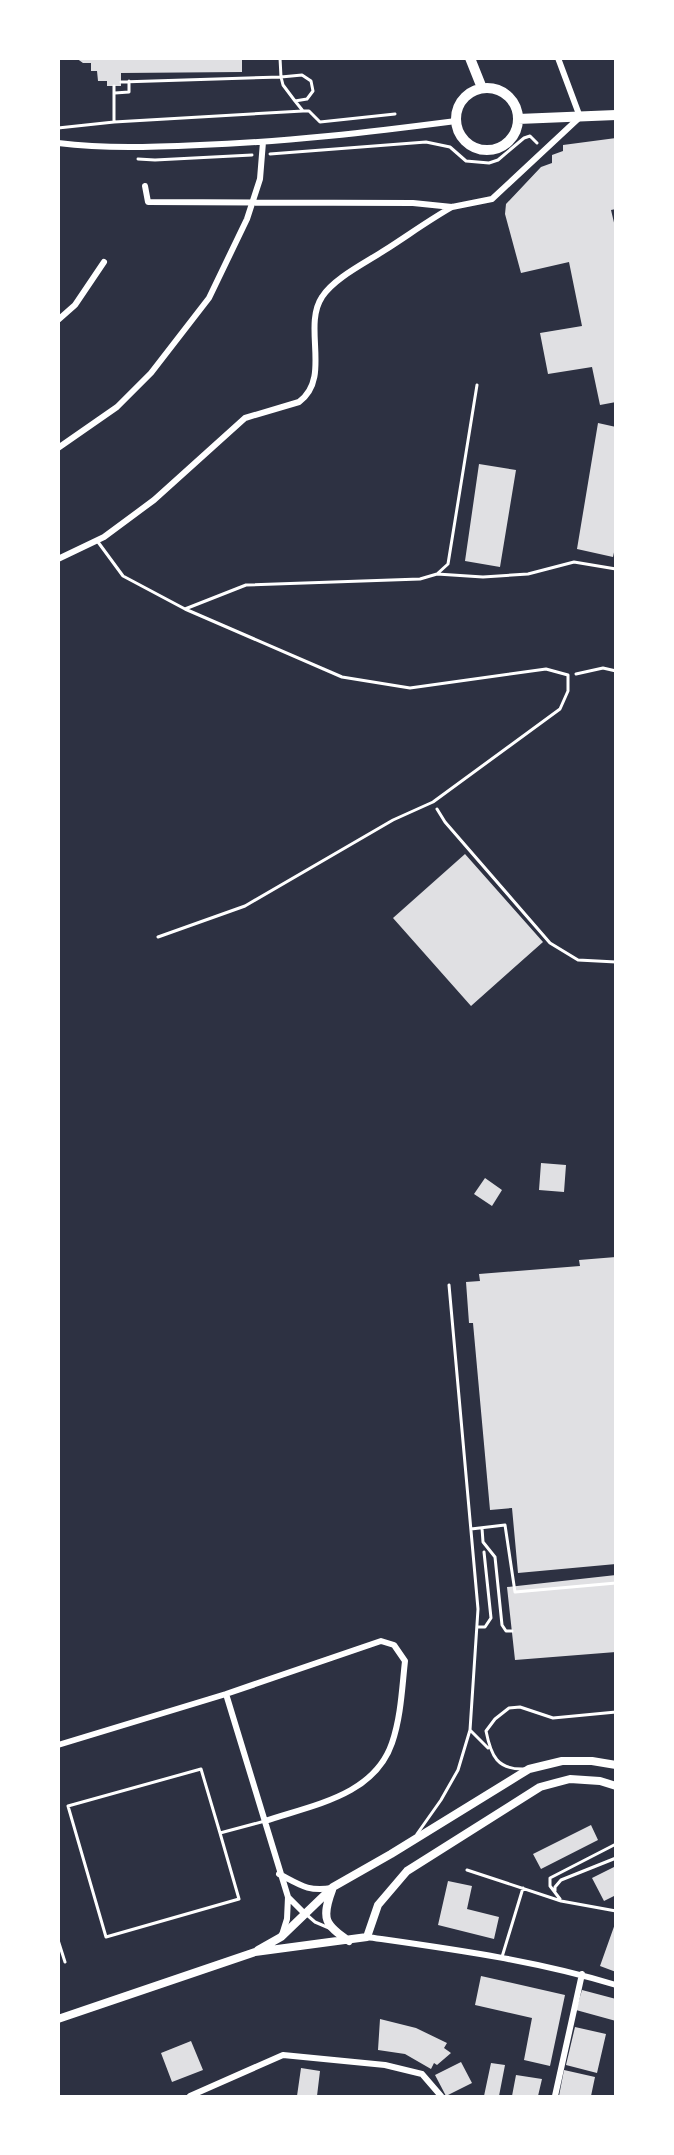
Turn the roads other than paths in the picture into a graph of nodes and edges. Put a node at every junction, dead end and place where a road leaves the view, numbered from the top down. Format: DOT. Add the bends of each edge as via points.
graph roads {
  1 [pos="470,58"];
  2 [pos="558,58"];
  3 [pos="482,88"];
  4 [pos="615,115"];
  5 [pos="580,117"];
  6 [pos="518,119"];
  7 [pos="456,121"];
  8 [pos="263,142"];
  9 [pos="58,143"];
  10 [pos="145,186"];
  11 [pos="252,202"];
  12 [pos="452,207"];
  13 [pos="104,262"];
  14 [pos="58,320"];
  15 [pos="477,385"];
  16 [pos="59,447"];
  17 [pos="97,540"];
  18 [pos="58,559"];
  19 [pos="615,569"];
  20 [pos="437,574"];
  21 [pos="185,609"];
  22 [pos="158,936"];
  23 [pos="449,1285"];
  24 [pos="482,1528"];
  25 [pos="471,1529"];
  26 [pos="484,1552"];
  27 [pos="615,1582"];
  28 [pos="477,1627"];
  29 [pos="512,1631"];
  30 [pos="226,1694"];
  31 [pos="615,1712"];
  32 [pos="471,1730"];
  33 [pos="58,1745"];
  34 [pos="489,1750"];
  35 [pos="615,1765"];
  36 [pos="529,1769"];
  37 [pos="615,1786"];
  38 [pos="265,1821"];
  39 [pos="220,1833"];
  40 [pos="412,1842"];
  41 [pos="615,1844"];
  42 [pos="615,1858"];
  43 [pos="467,1870"];
  44 [pos="279,1874"];
  45 [pos="333,1887"];
  46 [pos="523,1888"];
  47 [pos="555,1893"];
  48 [pos="288,1897"];
  49 [pos="561,1901"];
  50 [pos="615,1911"];
  51 [pos="305,1914"];
  52 [pos="330,1928"];
  53 [pos="281,1937"];
  54 [pos="367,1937"];
  55 [pos="58,1940"];
  56 [pos="349,1941"];
  57 [pos="255,1952"];
  58 [pos="502,1957"];
  59 [pos="65,1962"];
  60 [pos="582,1974"];
  61 [pos="615,1985"];
  62 [pos="58,2019"];
  63 [pos="190,2097"];
  64 [pos="441,2097"];
  65 [pos="555,2097"];
  1 -- 3 [label="main road"];
  2 -- 5 [label="street"];
  3 -- 6 [label="main road" via="503,93 511,100"];
  3 -- 7 [label="main road" via="466,96 456,112"];
  4 -- 5 [label="main road"];
  5 -- 6 [label="main road"];
  5 -- 12 [label="street" via="492,199"];
  6 -- 7 [label="main road" via="511,139 493,150 472,147 458,131"];
  7 -- 8 [label="street"];
  8 -- 9 [label="street" via="148,147"];
  8 -- 11 [label="street" via="260,179"];
  10 -- 11 [label="street" via="148,202"];
  11 -- 12 [label="street" via="413,203"];
  11 -- 16 [label="street" via="209,298 189,326 117,407"];
  12 -- 17 [label="street" via="352,271 323,295 315,319 316,363 305,398 245,418 154,500"];
  13 -- 14 [label="street" via="75,305"];
  15 -- 20 [label="lane" via="448,564"];
  17 -- 18 [label="street"];
  17 -- 21 [label="lane" via="123,576"];
  19 -- 20 [label="lane" via="574,562 528,574"];
  20 -- 21 [label="lane" via="420,579 246,585"];
  21 -- 22 [label="lane" via="342,677 410,688 546,669 568,675 568,691 560,709 433,802 393,820 245,906"];
  23 -- 25 [label="lane"];
  24 -- 25 [label="lane"];
  24 -- 27 [label="lane" via="505,1525 515,1592"];
  24 -- 29 [label="lane" via="483,1542 495,1557 502,1625 506,1631"];
  25 -- 28 [label="lane"];
  26 -- 28 [label="lane" via="491,1618 488,1625"];
  28 -- 32 [label="lane"];
  30 -- 33 [label="street"];
  30 -- 38 [label="street"];
  30 -- 38 [label="street" via="381,1641 394,1645 405,1661 396,1728 386,1758 368,1779 351,1792"];
  31 -- 34 [label="lane" via="553,1718 520,1707 509,1708 486,1731"];
  32 -- 34 [label="lane"];
  32 -- 40 [label="lane" via="458,1770"];
  34 -- 36 [label="lane" via="498,1762 512,1769"];
  35 -- 36 [label="street" via="562,1761"];
  36 -- 40 [label="street"];
  37 -- 54 [label="street" via="570,1779 540,1787 406,1870 378,1905"];
  38 -- 39 [label="lane"];
  38 -- 44 [label="street"];
  39 -- 39 [label="lane" via="201,1768 68,1806 106,1937 239,1899"];
  40 -- 45 [label="street"];
  41 -- 47 [label="lane" via="550,1878"];
  42 -- 47 [label="lane" via="561,1880"];
  43 -- 46 [label="lane"];
  44 -- 45 [label="street" via="303,1887"];
  44 -- 48 [label="street"];
  45 -- 51 [label="street"];
  45 -- 52 [label="street" via="325,1916"];
  46 -- 49 [label="lane"];
  46 -- 58 [label="lane"];
  47 -- 49 [label="lane"];
  48 -- 51 [label="street"];
  48 -- 53 [label="street"];
  49 -- 50 [label="lane"];
  51 -- 52 [label="lane"];
  51 -- 53 [label="street"];
  52 -- 56 [label="street"];
  53 -- 57 [label="street"];
  54 -- 56 [label="street"];
  54 -- 58 [label="street"];
  55 -- 59 [label="lane"];
  56 -- 57 [label="street"];
  57 -- 62 [label="street"];
  58 -- 60 [label="street"];
  60 -- 61 [label="street"];
  60 -- 65 [label="street"];
  63 -- 64 [label="street" via="283,2055 385,2065 422,2074"];
}
